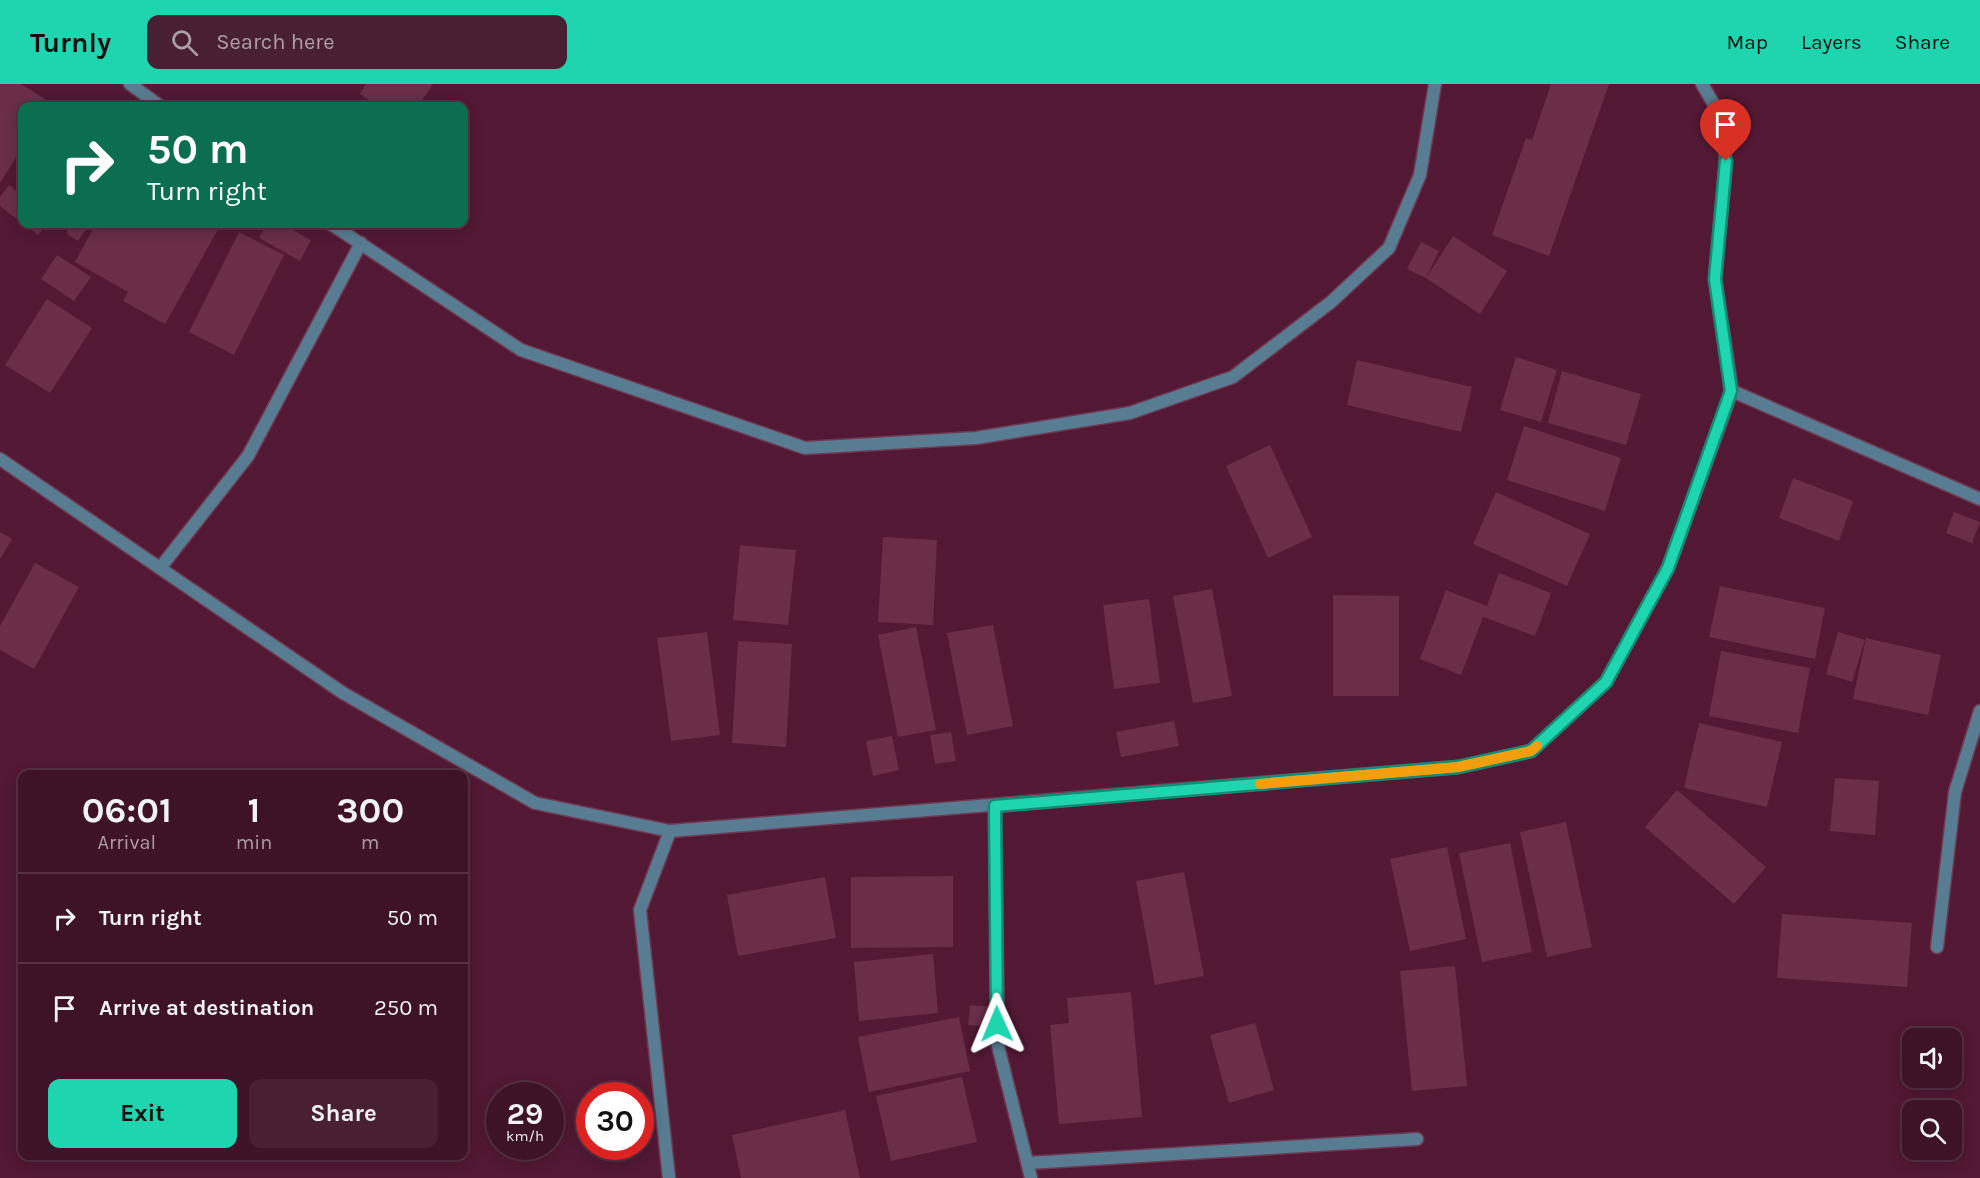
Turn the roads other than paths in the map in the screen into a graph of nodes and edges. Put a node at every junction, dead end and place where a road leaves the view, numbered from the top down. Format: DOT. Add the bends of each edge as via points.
graph roads {
  1 [pos="129,84"];
  2 [pos="1435,84"];
  3 [pos="1702,84"];
  4 [pos="154,102"];
  5 [pos="337,228"];
  6 [pos="361,243"];
  7 [pos="1731,391"];
  8 [pos="0,459"];
  9 [pos="1980,499"];
  10 [pos="160,568"];
  11 [pos="1980,711"];
  12 [pos="995,806"];
  13 [pos="670,831"];
  14 [pos="1937,947"];
  15 [pos="1418,1140"];
  16 [pos="1028,1163"];
  17 [pos="669,1178"];
  18 [pos="1031,1178"];
  1 -- 4 [label="street"];
  2 -- 6 [label="street" via="1420,175 1389,248 1331,302 1233,377 1130,413 976,438 805,448 521,350"];
  3 -- 7 [label="street" via="1719,113 1726,161 1715,279"];
  5 -- 6 [label="street"];
  6 -- 10 [label="street" via="248,456"];
  7 -- 9 [label="street"];
  7 -- 12 [label="street" via="1668,568 1606,682 1531,751 1458,767"];
  8 -- 10 [label="street"];
  10 -- 13 [label="street" via="343,693 535,803"];
  11 -- 14 [label="street" via="1955,792"];
  12 -- 13 [label="street"];
  12 -- 16 [label="street" via="998,1047"];
  13 -- 17 [label="street" via="640,910"];
  15 -- 16 [label="street"];
  16 -- 18 [label="street"];
}
